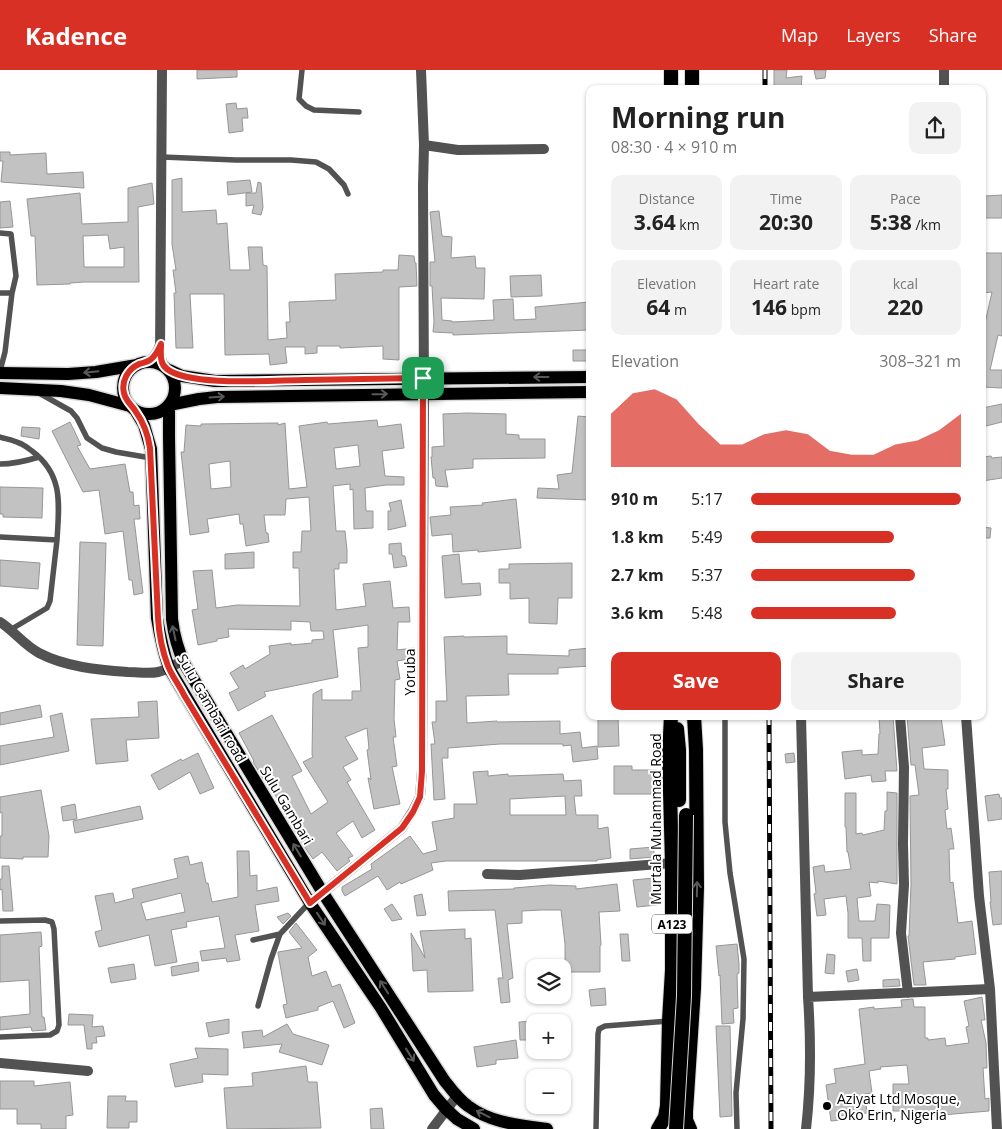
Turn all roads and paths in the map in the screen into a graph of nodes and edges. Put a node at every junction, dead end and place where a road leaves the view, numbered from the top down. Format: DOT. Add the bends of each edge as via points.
graph roads {
  1 [pos="162,70"];
  2 [pos="302,70"];
  3 [pos="421,70"];
  4 [pos="671,70"];
  5 [pos="692,70"];
  6 [pos="944,70"];
  7 [pos="671,85"];
  8 [pos="692,85"];
  9 [pos="944,85"];
  10 [pos="359,112"];
  11 [pos="424,145"];
  12 [pos="544,149"];
  13 [pos="162,157"];
  14 [pos="348,194"];
  15 [pos="0,233"];
  16 [pos="0,293"];
  17 [pos="12,293"];
  18 [pos="161,344"];
  19 [pos="143,363"];
  20 [pos="166,368"];
  21 [pos="0,372"];
  22 [pos="586,377"];
  23 [pos="423,378"];
  24 [pos="0,388"];
  25 [pos="33,390"];
  26 [pos="586,392"];
  27 [pos="424,394"];
  28 [pos="170,405"];
  29 [pos="133,408"];
  30 [pos="0,437"];
  31 [pos="39,457"];
  32 [pos="152,458"];
  33 [pos="0,464"];
  34 [pos="0,537"];
  35 [pos="57,540"];
  36 [pos="0,622"];
  37 [pos="10,630"];
  38 [pos="183,660"];
  39 [pos="169,668"];
  40 [pos="672,720"];
  41 [pos="673,720"];
  42 [pos="692,720"];
  43 [pos="693,720"];
  44 [pos="725,720"];
  45 [pos="801,720"];
  46 [pos="900,720"];
  47 [pos="966,720"];
  48 [pos="682,815"];
  49 [pos="672,863"];
  50 [pos="487,874"];
  51 [pos="323,893"];
  52 [pos="310,903"];
  53 [pos="0,921"];
  54 [pos="280,934"];
  55 [pos="253,940"];
  56 [pos="990,989"];
  57 [pos="908,993"];
  58 [pos="808,997"];
  59 [pos="258,1006"];
  60 [pos="669,1021"];
  61 [pos="0,1037"];
  62 [pos="0,1063"];
  63 [pos="88,1071"];
  64 [pos="457,1096"];
  65 [pos="446,1109"];
  66 [pos="432,1129"];
  67 [pos="474,1129"];
  68 [pos="547,1129"];
  69 [pos="596,1129"];
  70 [pos="659,1129"];
  71 [pos="670,1129"];
  72 [pos="676,1129"];
  73 [pos="690,1129"];
  74 [pos="737,1129"];
  75 [pos="806,1129"];
  76 [pos="997,1129"];
  1 -- 13 [label="street"];
  2 -- 10 [label="lane" via="299,99 306,106 314,110"];
  3 -- 11 [label="street, Yoruba"];
  4 -- 7 [label="highway"];
  5 -- 8 [label="highway"];
  6 -- 9 [label="street"];
  11 -- 12 [label="street" via="458,150"];
  11 -- 23 [label="street, Yoruba"];
  13 -- 14 [label="lane" via="316,162 329,169"];
  13 -- 18 [label="street"];
  15 -- 17 [label="lane" via="12,234 16,276"];
  16 -- 17 [label="lane"];
  17 -- 21 [label="lane"];
  18 -- 19 [label="street" via="151,360"];
  18 -- 20 [label="street" via="162,362"];
  19 -- 20 [label="main road"];
  19 -- 21 [label="main road, one-way" via="68,374"];
  19 -- 29 [label="main road" via="129,372 124,383 124,395"];
  20 -- 23 [label="main road" via="182,376 215,380"];
  20 -- 28 [label="main road" via="176,388"];
  22 -- 23 [label="main road, one-way"];
  23 -- 27 [label="street, Yoruba"];
  24 -- 25 [label="main road"];
  25 -- 29 [label="main road" via="90,395"];
  25 -- 32 [label="lane" via="71,411 87,438 102,448"];
  26 -- 27 [label="main road"];
  28 -- 27 [label="main road, one-way" via="217,397"];
  27 -- 51 [label="street, Yoruba" via="420,797 402,828"];
  28 -- 29 [label="main road" via="153,414"];
  38 -- 28 [label="main road, Sulu Gambari, one-way" via="172,620"];
  29 -- 32 [label="main road, Sulu Gambari road" via="144,424"];
  30 -- 31 [label="lane" via="20,443"];
  31 -- 33 [label="lane"];
  31 -- 35 [label="lane" via="52,473 57,488"];
  32 -- 39 [label="main road, Sulu Gambari road" via="158,618 160,639"];
  34 -- 35 [label="lane"];
  35 -- 37 [label="lane" via="47,608"];
  36 -- 37 [label="street"];
  37 -- 39 [label="street" via="38,652 78,666 147,673"];
  38 -- 39 [label="street"];
  51 -- 38 [label="main road, Sulu Gambari, one-way"];
  39 -- 52 [label="main road, Sulu Gambari road"];
  40 -- 49 [label="highway, Murtala Muhammad Road / A123" via="669,755"];
  41 -- 48 [label="highway, Murtala Muhammad Road / A123" via="679,750"];
  42 -- 48 [label="highway, Murtala Muhammad Road / A123" via="688,730"];
  73 -- 43 [label="highway, Murtala Muhammad Road / A123, one-way" via="686,1112 697,887"];
  44 -- 74 [label="lane" via="725,822 744,959"];
  45 -- 58 [label="street"];
  46 -- 57 [label="street" via="904,767 904,885 900,933"];
  47 -- 56 [label="street" via="979,896"];
  48 -- 71 [label="highway, Murtala Muhammad Road / A123" via="678,995"];
  48 -- 72 [label="highway, Murtala Muhammad Road / A123, bridge" via="684,996"];
  49 -- 50 [label="street" via="520,875"];
  49 -- 60 [label="highway, Murtala Muhammad Road / A123"];
  51 -- 52 [label="street, Yoruba"];
  64 -- 51 [label="main road, Sulu Gambari, one-way"];
  52 -- 54 [label="lane"];
  52 -- 65 [label="main road, Sulu Gambari road, one-way"];
  53 -- 61 [label="lane" via="52,922 59,1025 57,1031 50,1035"];
  54 -- 55 [label="lane"];
  54 -- 59 [label="lane"];
  56 -- 57 [label="street"];
  56 -- 76 [label="street"];
  57 -- 58 [label="street"];
  58 -- 75 [label="street" via="811,1037"];
  60 -- 69 [label="lane" via="599,1029"];
  60 -- 70 [label="highway, Murtala Muhammad Road / A123" via="667,1106"];
  62 -- 63 [label="street"];
  64 -- 65 [label="street"];
  68 -- 64 [label="main road, Sulu Gambari, one-way" via="496,1120 468,1106"];
  65 -- 66 [label="street"];
  65 -- 67 [label="main road, Sulu Gambari road"];
  70 -- 73 [label="highway" via="674,1124"];
}
